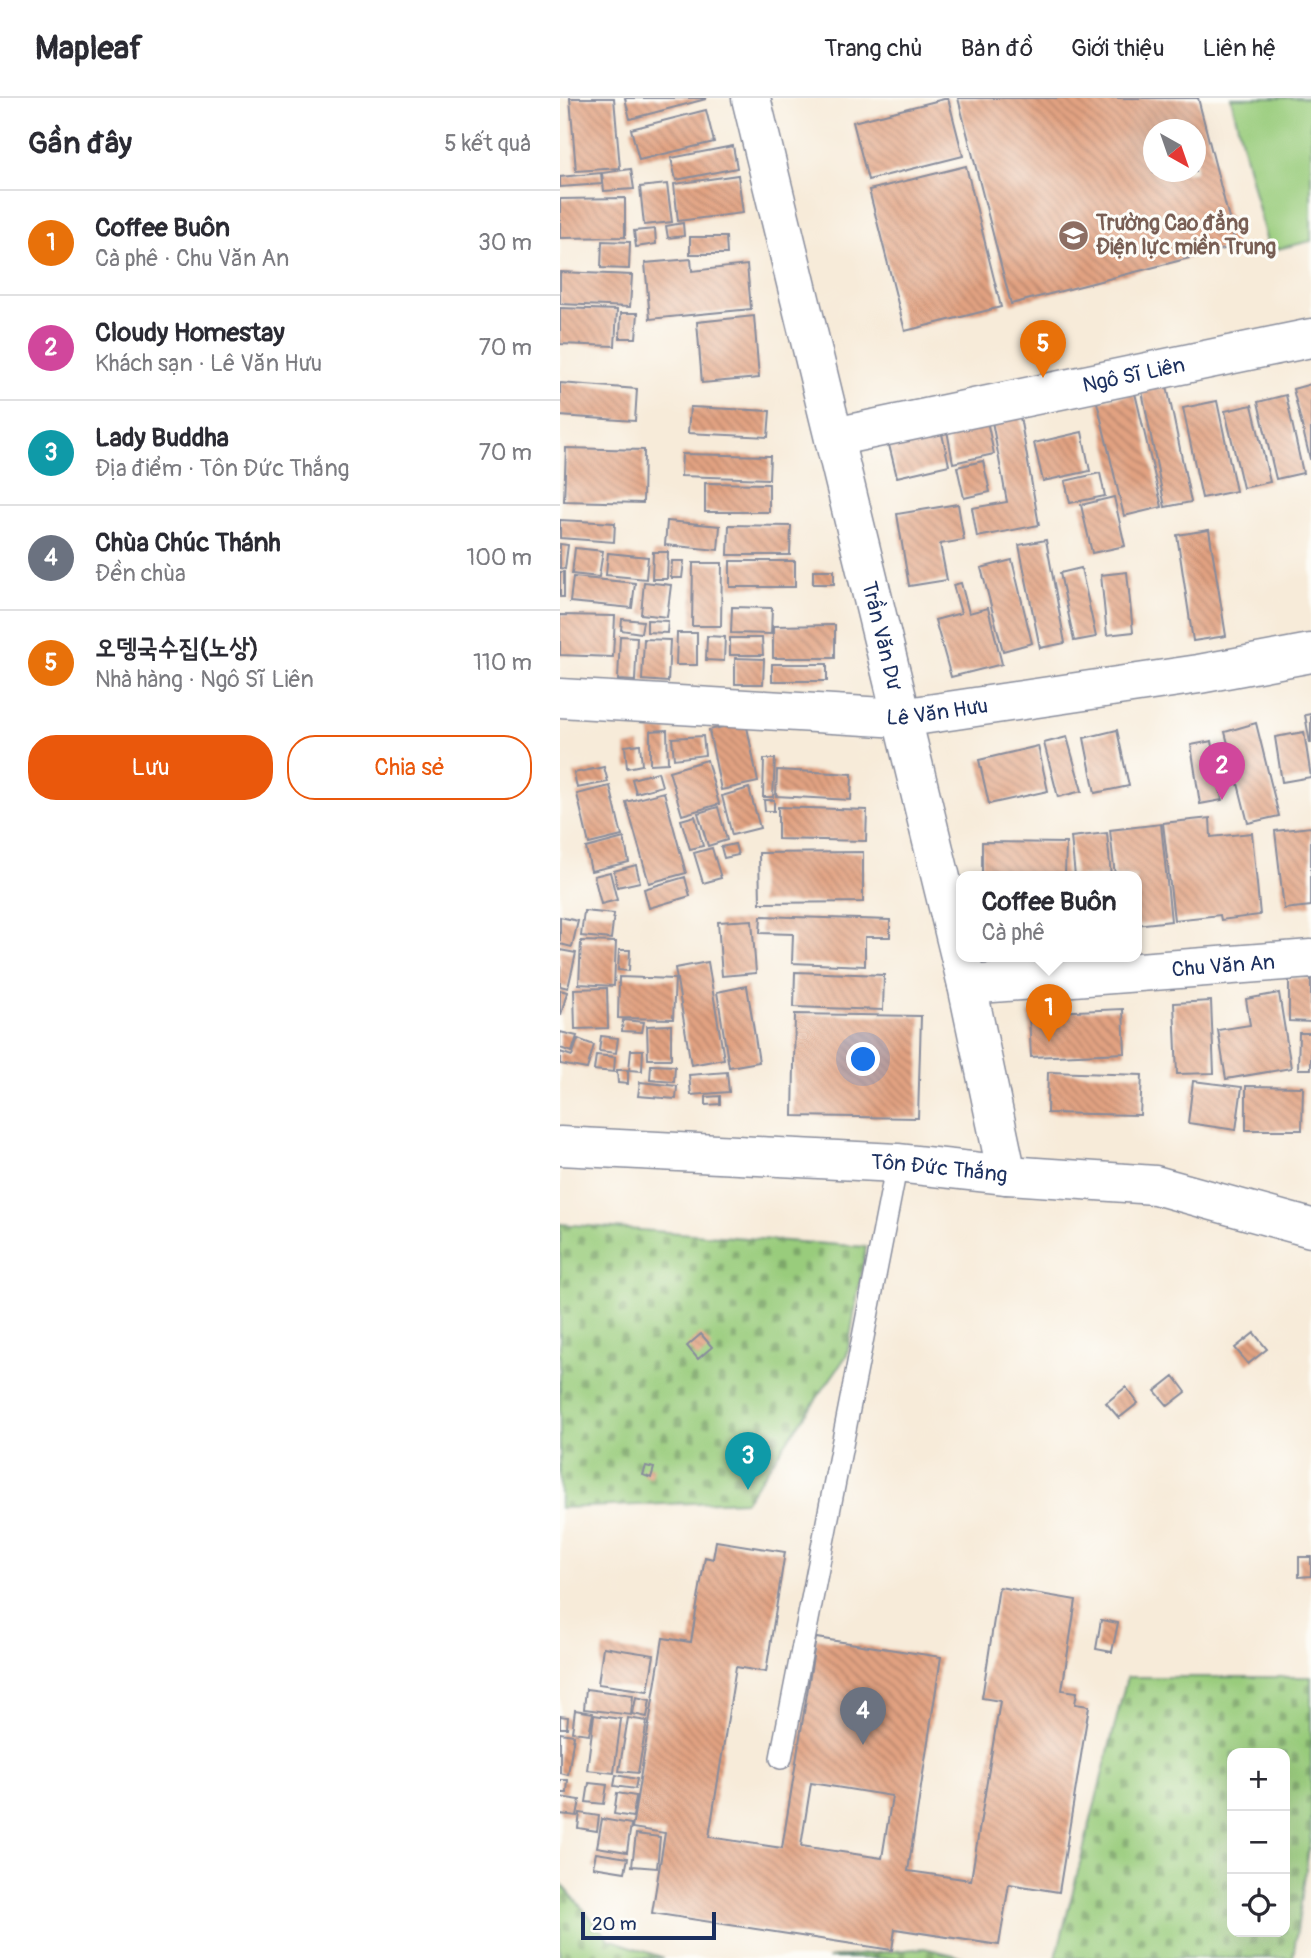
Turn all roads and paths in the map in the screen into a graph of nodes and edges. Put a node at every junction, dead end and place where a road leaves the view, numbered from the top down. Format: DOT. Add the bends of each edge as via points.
graph roads {
  1 [pos="751,98"];
  2 [pos="1311,338"];
  3 [pos="834,437"];
  4 [pos="1311,653"];
  5 [pos="560,698"];
  6 [pos="901,718"];
  7 [pos="956,940"];
  8 [pos="1311,959"];
  9 [pos="961,962"];
  10 [pos="967,985"];
  11 [pos="560,1146"];
  12 [pos="897,1163"];
  13 [pos="1007,1175"];
  14 [pos="1311,1228"];
  15 [pos="781,1758"];
  1 -- 3 [label="street, Trần Văn Dư"];
  2 -- 3 [label="street, Ngô Sĩ Liên"];
  3 -- 6 [label="street, Trần Văn Dư"];
  4 -- 6 [label="street, Lê Văn Hưu"];
  5 -- 6 [label="street, Lê Văn Hưu"];
  6 -- 7 [label="street, Trần Văn Dư"];
  8 -- 10 [label="street, Chu Văn An"];
  9 -- 10 [label="street, Trần Văn Dư"];
  10 -- 13 [label="street, Trần Văn Dư"];
  11 -- 12 [label="street, Tôn Đức Thắng"];
  12 -- 13 [label="street, Tôn Đức Thắng"];
  12 -- 15 [label="lane"];
  13 -- 14 [label="street, Tôn Đức Thắng" via="1154,1185"];
}
